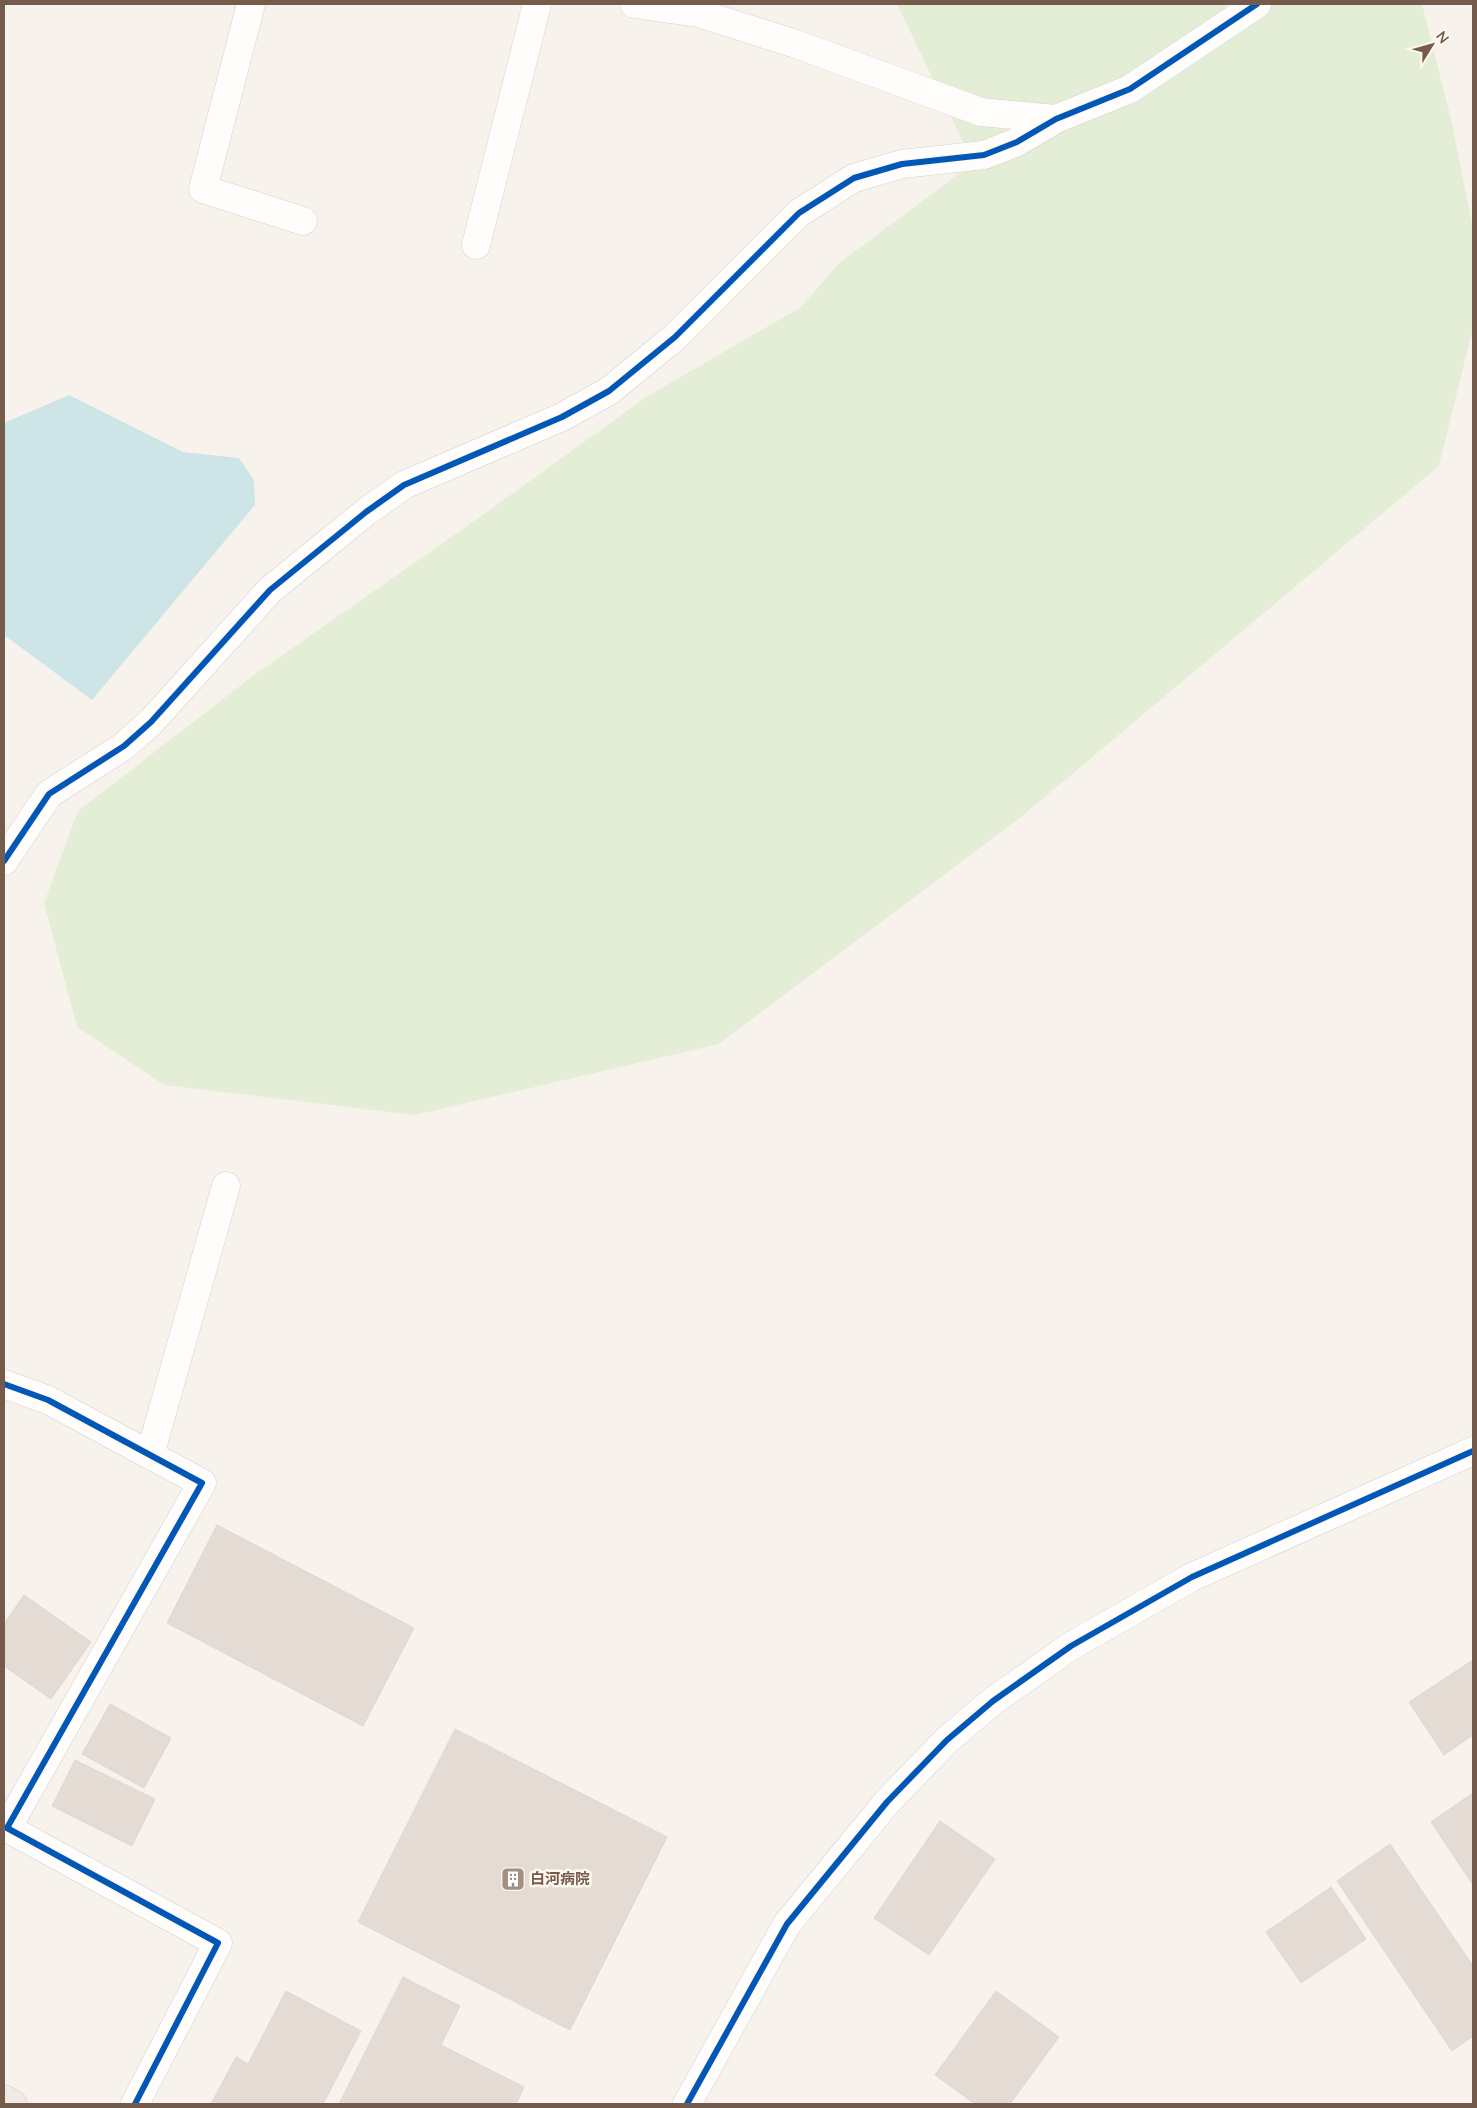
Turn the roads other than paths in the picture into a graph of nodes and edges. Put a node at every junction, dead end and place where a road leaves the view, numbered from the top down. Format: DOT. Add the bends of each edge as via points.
graph roads {
  1 [pos="251,4"];
  2 [pos="537,4"];
  3 [pos="634,4"];
  4 [pos="1257,4"];
  5 [pos="1056,119"];
  6 [pos="303,222"];
  7 [pos="476,245"];
  8 [pos="4,861"];
  9 [pos="226,1186"];
  10 [pos="4,1384"];
  11 [pos="1473,1451"];
  12 [pos="150,1456"];
  13 [pos="4,2099"];
  14 [pos="13,2104"];
  15 [pos="134,2104"];
  16 [pos="687,2104"];
  1 -- 6 [label="street" via="203,189"];
  2 -- 7 [label="street"];
  3 -- 5 [label="street" via="698,13 796,44 981,112"];
  4 -- 5 [label="street" via="1130,88"];
  5 -- 8 [label="street" via="1017,142 984,155 902,164 854,178 799,213 675,336 609,391 562,417 404,485 270,590 151,722 124,746 49,794"];
  9 -- 12 [label="street"];
  10 -- 12 [label="street" via="48,1400"];
  11 -- 16 [label="street" via="1192,1577 1071,1646 994,1701 947,1740 887,1802 786,1924"];
  12 -- 15 [label="street" via="202,1483 7,1828 218,1943"];
  13 -- 14 [label="highway"];
}
